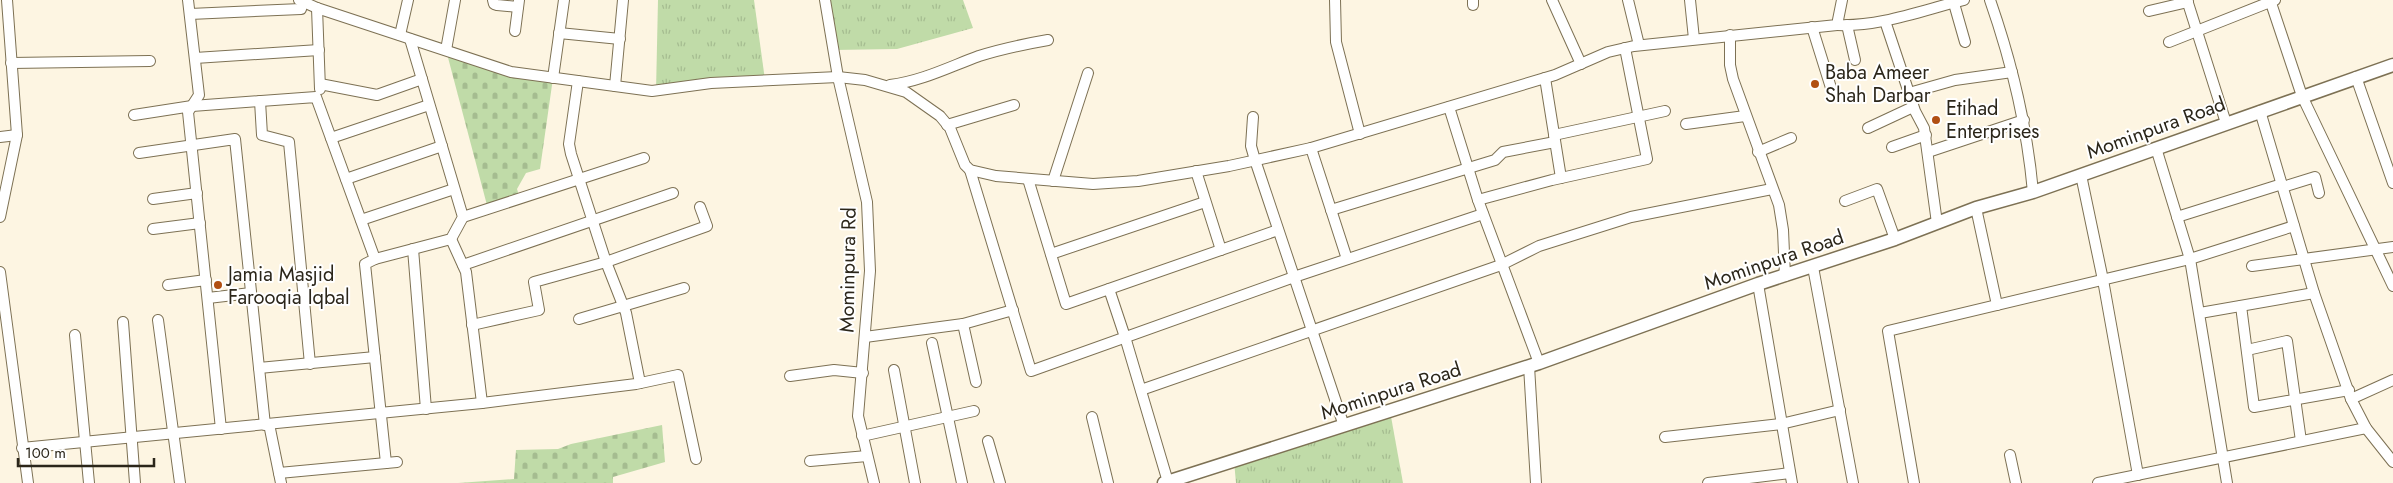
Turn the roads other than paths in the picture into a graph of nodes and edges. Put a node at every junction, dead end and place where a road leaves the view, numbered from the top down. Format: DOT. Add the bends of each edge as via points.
graph roads {
  1 [pos="7,0"];
  2 [pos="188,0"];
  3 [pos="408,0"];
  4 [pos="456,0"];
  5 [pos="493,0"];
  6 [pos="564,0"];
  7 [pos="623,0"];
  8 [pos="825,0"];
  9 [pos="1335,0"];
  10 [pos="1552,0"];
  11 [pos="1628,0"];
  12 [pos="1690,0"];
  13 [pos="1842,0"];
  14 [pos="1964,0"];
  15 [pos="1990,0"];
  16 [pos="301,1"];
  17 [pos="1953,1"];
  18 [pos="2188,1"];
  19 [pos="2272,1"];
  20 [pos="518,4"];
  21 [pos="317,8"];
  22 [pos="2149,11"];
  23 [pos="190,14"];
  24 [pos="1885,21"];
  25 [pos="1842,25"];
  26 [pos="1812,27"];
  27 [pos="515,31"];
  28 [pos="2197,31"];
  29 [pos="559,33"];
  30 [pos="1730,35"];
  31 [pos="405,37"];
  32 [pos="620,39"];
  33 [pos="1694,39"];
  34 [pos="1048,40"];
  35 [pos="1965,42"];
  36 [pos="2169,42"];
  37 [pos="1639,45"];
  38 [pos="1625,48"];
  39 [pos="319,50"];
  40 [pos="446,50"];
  41 [pos="195,58"];
  42 [pos="1855,60"];
  43 [pos="150,61"];
  44 [pos="11,63"];
  45 [pos="1581,64"];
  46 [pos="2393,65"];
  47 [pos="2012,72"];
  48 [pos="1088,73"];
  49 [pos="12,74"];
  50 [pos="0,75"];
  51 [pos="2356,76"];
  52 [pos="838,77"];
  53 [pos="553,78"];
  54 [pos="1545,78"];
  55 [pos="422,79"];
  56 [pos="578,81"];
  57 [pos="320,84"];
  58 [pos="616,86"];
  59 [pos="889,86"];
  60 [pos="1832,91"];
  61 [pos="1909,93"];
  62 [pos="2302,96"];
  63 [pos="316,97"];
  64 [pos="260,101"];
  65 [pos="429,105"];
  66 [pos="1014,105"];
  67 [pos="192,106"];
  68 [pos="1449,107"];
  69 [pos="1913,107"];
  70 [pos="1665,111"];
  71 [pos="2260,111"];
  72 [pos="134,115"];
  73 [pos="1638,116"];
  74 [pos="1745,116"];
  75 [pos="1253,117"];
  76 [pos="2024,120"];
  77 [pos="2226,123"];
  78 [pos="947,124"];
  79 [pos="1686,124"];
  80 [pos="1868,128"];
  81 [pos="1360,134"];
  82 [pos="17,135"];
  83 [pos="1926,135"];
  84 [pos="0,137"];
  85 [pos="331,138"];
  86 [pos="1554,138"];
  87 [pos="1791,138"];
  88 [pos="192,144"];
  89 [pos="442,146"];
  90 [pos="1892,147"];
  91 [pos="1311,148"];
  92 [pos="2156,148"];
  93 [pos="139,152"];
  94 [pos="1758,152"];
  95 [pos="1928,152"];
  96 [pos="644,158"];
  97 [pos="1255,160"];
  98 [pos="1468,167"];
  99 [pos="970,170"];
  100 [pos="1196,172"];
  101 [pos="2081,175"];
  102 [pos="1561,178"];
  103 [pos="1028,179"];
  104 [pos="346,180"];
  105 [pos="578,180"];
  106 [pos="1053,181"];
  107 [pos="2393,183"];
  108 [pos="2282,186"];
  109 [pos="454,189"];
  110 [pos="1772,189"];
  111 [pos="673,192"];
  112 [pos="2033,192"];
  113 [pos="197,193"];
  114 [pos="2319,193"];
  115 [pos="153,199"];
  116 [pos="1478,200"];
  117 [pos="1846,201"];
  118 [pos="1205,202"];
  119 [pos="700,207"];
  120 [pos="1976,208"];
  121 [pos="1332,210"];
  122 [pos="1483,214"];
  123 [pos="0,217"];
  124 [pos="2177,217"];
  125 [pos="463,218"];
  126 [pos="361,220"];
  127 [pos="592,220"];
  128 [pos="200,223"];
  129 [pos="1937,223"];
  130 [pos="2294,226"];
  131 [pos="153,229"];
  132 [pos="1278,230"];
  133 [pos="451,239"];
  134 [pos="1895,239"];
  135 [pos="2393,246"];
  136 [pos="413,249"];
  137 [pos="2376,249"];
  138 [pos="1221,250"];
  139 [pos="1051,254"];
  140 [pos="2304,257"];
  141 [pos="375,259"];
  142 [pos="1347,259"];
  143 [pos="2190,259"];
  144 [pos="606,262"];
  145 [pos="463,265"];
  146 [pos="1501,265"];
  147 [pos="2252,266"];
  148 [pos="1813,267"];
  149 [pos="0,272"];
  150 [pos="1785,276"];
  151 [pos="1294,277"];
  152 [pos="206,280"];
  153 [pos="2103,280"];
  154 [pos="1758,284"];
  155 [pos="168,286"];
  156 [pos="2393,286"];
  157 [pos="684,288"];
  158 [pos="1109,289"];
  159 [pos="251,293"];
  160 [pos="2314,293"];
  161 [pos="208,298"];
  162 [pos="1997,305"];
  163 [pos="623,306"];
  164 [pos="2241,306"];
  165 [pos="1012,310"];
  166 [pos="2200,313"];
  167 [pos="578,319"];
  168 [pos="158,320"];
  169 [pos="123,322"];
  170 [pos="963,324"];
  171 [pos="472,325"];
  172 [pos="1312,331"];
  173 [pos="75,335"];
  174 [pos="865,337"];
  175 [pos="1125,337"];
  176 [pos="932,343"];
  177 [pos="2247,350"];
  178 [pos="375,357"];
  179 [pos="310,364"];
  180 [pos="1534,365"];
  181 [pos="259,368"];
  182 [pos="894,370"];
  183 [pos="863,373"];
  184 [pos="790,376"];
  185 [pos="2393,380"];
  186 [pos="976,382"];
  187 [pos="640,383"];
  188 [pos="1141,390"];
  189 [pos="2350,394"];
  190 [pos="2296,400"];
  191 [pos="482,403"];
  192 [pos="426,409"];
  193 [pos="1840,410"];
  194 [pos="974,411"];
  195 [pos="381,413"];
  196 [pos="947,417"];
  197 [pos="1092,417"];
  198 [pos="267,424"];
  199 [pos="1781,424"];
  200 [pos="1344,426"];
  201 [pos="903,427"];
  202 [pos="2366,428"];
  203 [pos="221,429"];
  204 [pos="175,434"];
  205 [pos="862,436"];
  206 [pos="1664,437"];
  207 [pos="132,438"];
  208 [pos="988,440"];
  209 [pos="2302,441"];
  210 [pos="85,443"];
  211 [pos="22,448"];
  212 [pos="2010,455"];
  213 [pos="867,456"];
  214 [pos="2392,457"];
  215 [pos="2223,458"];
  216 [pos="696,459"];
  217 [pos="810,461"];
  218 [pos="397,462"];
  219 [pos="386,463"];
  220 [pos="2138,475"];
  221 [pos="280,478"];
  222 [pos="1791,478"];
  223 [pos="1166,482"];
  224 [pos="28,483"];
  225 [pos="89,483"];
  226 [pos="135,483"];
  227 [pos="180,483"];
  228 [pos="874,483"];
  229 [pos="915,483"];
  230 [pos="962,483"];
  231 [pos="1000,483"];
  232 [pos="1108,483"];
  233 [pos="1536,483"];
  234 [pos="1708,483"];
  235 [pos="1853,483"];
  236 [pos="1914,483"];
  237 [pos="2016,483"];
  238 [pos="2098,483"];
  239 [pos="2227,483"];
  1 -- 44 [label="street"];
  2 -- 23 [label="street"];
  3 -- 31 [label="street"];
  4 -- 40 [label="street"];
  5 -- 20 [label="street" via="497,5"];
  6 -- 29 [label="street"];
  7 -- 32 [label="street"];
  8 -- 52 [label="street, Mominpura Rd"];
  9 -- 81 [label="street" via="1336,42"];
  10 -- 45 [label="street"];
  11 -- 37 [label="street"];
  12 -- 33 [label="street"];
  13 -- 25 [label="street"];
  14 -- 17 [label="street"];
  15 -- 47 [label="street"];
  16 -- 21 [label="street"];
  16 -- 23 [label="street" via="301,10"];
  17 -- 24 [label="street"];
  17 -- 35 [label="street"];
  18 -- 22 [label="street"];
  18 -- 28 [label="street"];
  19 -- 28 [label="street"];
  19 -- 62 [label="street"];
  20 -- 27 [label="street"];
  21 -- 31 [label="street"];
  21 -- 39 [label="street"];
  23 -- 41 [label="street"];
  24 -- 25 [label="street" via="1860,26"];
  24 -- 61 [label="street"];
  25 -- 26 [label="street"];
  25 -- 42 [label="street"];
  26 -- 30 [label="street"];
  26 -- 60 [label="street"];
  28 -- 36 [label="street"];
  28 -- 77 [label="street"];
  29 -- 32 [label="street"];
  29 -- 53 [label="street"];
  30 -- 33 [label="street"];
  30 -- 74 [label="street" via="1730,66"];
  31 -- 40 [label="street"];
  31 -- 55 [label="street"];
  32 -- 58 [label="street"];
  33 -- 37 [label="street"];
  34 -- 59 [label="street" via="1006,48 914,82"];
  37 -- 38 [label="street"];
  38 -- 45 [label="street"];
  38 -- 73 [label="street"];
  39 -- 41 [label="street"];
  39 -- 57 [label="street"];
  40 -- 53 [label="street" via="511,72"];
  41 -- 67 [label="street" via="199,95"];
  43 -- 44 [label="street"];
  44 -- 49 [label="street"];
  45 -- 54 [label="street"];
  46 -- 51 [label="main road, Mominpura Road"];
  47 -- 61 [label="street" via="1956,80"];
  47 -- 76 [label="street"];
  48 -- 106 [label="street"];
  49 -- 50 [label="street"];
  49 -- 82 [label="street"];
  51 -- 62 [label="main road, Mominpura Road"];
  51 -- 107 [label="street"];
  52 -- 58 [label="street" via="712,83 652,91"];
  52 -- 59 [label="street"];
  52 -- 174 [label="street, Mominpura Rd" via="867,202 870,271"];
  53 -- 56 [label="street"];
  54 -- 68 [label="street"];
  54 -- 86 [label="street"];
  55 -- 57 [label="street" via="377,94"];
  55 -- 65 [label="street"];
  56 -- 58 [label="street"];
  56 -- 105 [label="street" via="569,144"];
  57 -- 63 [label="street"];
  59 -- 78 [label="street" via="918,99"];
  61 -- 69 [label="street"];
  62 -- 71 [label="main road, Mominpura Road"];
  62 -- 137 [label="street"];
  63 -- 64 [label="street"];
  63 -- 85 [label="street"];
  64 -- 67 [label="street"];
  64 -- 179 [label="street" via="262,135 289,142"];
  65 -- 85 [label="street"];
  65 -- 89 [label="street"];
  66 -- 78 [label="street"];
  67 -- 72 [label="street"];
  67 -- 88 [label="street" via="188,112"];
  68 -- 81 [label="street"];
  68 -- 98 [label="street"];
  69 -- 80 [label="street"];
  69 -- 83 [label="street"];
  70 -- 73 [label="street"];
  71 -- 77 [label="main road, Mominpura Road"];
  71 -- 108 [label="street"];
  73 -- 86 [label="street"];
  73 -- 102 [label="street" via="1647,159"];
  74 -- 79 [label="street"];
  74 -- 94 [label="street"];
  75 -- 97 [label="street" via="1251,146"];
  76 -- 95 [label="street"];
  76 -- 112 [label="street"];
  77 -- 92 [label="main road, Mominpura Road"];
  78 -- 99 [label="street"];
  81 -- 91 [label="street"];
  82 -- 84 [label="street"];
  82 -- 123 [label="street"];
  83 -- 90 [label="street"];
  83 -- 95 [label="street"];
  85 -- 104 [label="street"];
  86 -- 98 [label="street" via="1503,152 1495,160"];
  86 -- 102 [label="street"];
  87 -- 94 [label="street"];
  88 -- 93 [label="street"];
  88 -- 113 [label="street"];
  88 -- 159 [label="street" via="235,139"];
  89 -- 104 [label="street"];
  89 -- 109 [label="street"];
  91 -- 97 [label="street"];
  91 -- 121 [label="street"];
  92 -- 101 [label="main road, Mominpura Road"];
  92 -- 124 [label="street"];
  94 -- 110 [label="street"];
  95 -- 129 [label="street"];
  96 -- 105 [label="street"];
  97 -- 100 [label="street"];
  97 -- 132 [label="street"];
  98 -- 116 [label="street"];
  98 -- 121 [label="street"];
  99 -- 103 [label="street"];
  99 -- 165 [label="street"];
  100 -- 106 [label="street" via="1138,182 1093,184"];
  100 -- 118 [label="street"];
  101 -- 112 [label="main road, Mominpura Road"];
  101 -- 153 [label="street"];
  102 -- 116 [label="street"];
  103 -- 106 [label="street"];
  103 -- 139 [label="street"];
  104 -- 126 [label="street"];
  105 -- 125 [label="street"];
  105 -- 127 [label="street"];
  108 -- 114 [label="street" via="2315,177"];
  108 -- 124 [label="street"];
  108 -- 130 [label="street"];
  109 -- 125 [label="street"];
  109 -- 126 [label="street"];
  110 -- 146 [label="street" via="1631,217 1539,246"];
  110 -- 150 [label="street" via="1779,205 1783,230"];
  111 -- 127 [label="street"];
  112 -- 120 [label="main road, Mominpura Road"];
  113 -- 115 [label="street"];
  113 -- 128 [label="street"];
  116 -- 122 [label="street"];
  117 -- 134 [label="street" via="1877,189"];
  118 -- 138 [label="street"];
  118 -- 139 [label="street"];
  119 -- 144 [label="street" via="707,226"];
  120 -- 129 [label="main road, Mominpura Road"];
  120 -- 162 [label="street"];
  121 -- 142 [label="street"];
  122 -- 142 [label="street"];
  122 -- 146 [label="street"];
  124 -- 143 [label="street"];
  125 -- 133 [label="street"];
  126 -- 141 [label="street"];
  127 -- 144 [label="street"];
  127 -- 145 [label="street"];
  128 -- 131 [label="street"];
  128 -- 152 [label="street"];
  129 -- 134 [label="main road, Mominpura Road"];
  130 -- 140 [label="street"];
  130 -- 143 [label="street"];
  132 -- 138 [label="street"];
  132 -- 151 [label="street"];
  133 -- 136 [label="street"];
  133 -- 145 [label="street"];
  134 -- 148 [label="main road, Mominpura Road"];
  135 -- 137 [label="street"];
  136 -- 141 [label="street"];
  136 -- 192 [label="street"];
  137 -- 140 [label="street"];
  137 -- 156 [label="street"];
  138 -- 158 [label="street"];
  139 -- 158 [label="street" via="1066,304"];
  140 -- 147 [label="street"];
  140 -- 160 [label="street"];
  141 -- 178 [label="street" via="365,264"];
  142 -- 151 [label="street"];
  143 -- 153 [label="street"];
  143 -- 166 [label="street"];
  144 -- 163 [label="street"];
  144 -- 171 [label="street" via="534,282 539,310"];
  145 -- 171 [label="street"];
  146 -- 172 [label="street"];
  146 -- 180 [label="street"];
  148 -- 150 [label="main road, Mominpura Road"];
  148 -- 193 [label="street"];
  149 -- 211 [label="street"];
  150 -- 154 [label="main road, Mominpura Road"];
  151 -- 172 [label="street"];
  151 -- 175 [label="street"];
  152 -- 155 [label="street"];
  152 -- 161 [label="street"];
  153 -- 162 [label="street"];
  153 -- 220 [label="street"];
  154 -- 180 [label="main road, Mominpura Road"];
  154 -- 199 [label="street"];
  157 -- 163 [label="street"];
  158 -- 175 [label="street"];
  159 -- 161 [label="street"];
  159 -- 181 [label="street"];
  160 -- 164 [label="street"];
  160 -- 189 [label="street"];
  161 -- 203 [label="street"];
  162 -- 236 [label="street" via="1888,332"];
  163 -- 167 [label="street"];
  163 -- 187 [label="street"];
  164 -- 166 [label="street"];
  164 -- 177 [label="street"];
  165 -- 170 [label="street"];
  165 -- 175 [label="street" via="1031,371"];
  166 -- 215 [label="street"];
  168 -- 204 [label="street"];
  169 -- 207 [label="street"];
  170 -- 174 [label="street"];
  170 -- 186 [label="street"];
  171 -- 191 [label="street"];
  172 -- 188 [label="street"];
  172 -- 200 [label="street"];
  173 -- 210 [label="street"];
  174 -- 183 [label="street, Mominpura Rd"];
  175 -- 188 [label="street"];
  176 -- 196 [label="street"];
  177 -- 190 [label="street" via="2254,407"];
  177 -- 190 [label="street" via="2287,341"];
  178 -- 179 [label="street"];
  178 -- 195 [label="street"];
  179 -- 181 [label="street"];
  180 -- 200 [label="main road, Mominpura Road"];
  180 -- 233 [label="street"];
  181 -- 198 [label="street"];
  182 -- 201 [label="street"];
  183 -- 184 [label="street" via="834,370"];
  183 -- 205 [label="street, Mominpura Rd" via="858,416"];
  185 -- 189 [label="street"];
  187 -- 191 [label="street"];
  187 -- 216 [label="street" via="678,375"];
  188 -- 223 [label="street"];
  189 -- 190 [label="street"];
  189 -- 202 [label="street"];
  190 -- 209 [label="street"];
  191 -- 192 [label="street"];
  192 -- 195 [label="street"];
  193 -- 199 [label="street"];
  193 -- 235 [label="street"];
  194 -- 196 [label="street"];
  195 -- 198 [label="street"];
  195 -- 219 [label="street"];
  196 -- 201 [label="street"];
  196 -- 230 [label="street"];
  197 -- 232 [label="street"];
  198 -- 203 [label="street"];
  198 -- 221 [label="street"];
  199 -- 206 [label="street"];
  199 -- 222 [label="street"];
  200 -- 223 [label="main road, Mominpura Road"];
  201 -- 205 [label="street"];
  201 -- 229 [label="street"];
  202 -- 209 [label="street"];
  202 -- 214 [label="street"];
  203 -- 204 [label="street"];
  204 -- 207 [label="street"];
  204 -- 227 [label="street"];
  205 -- 213 [label="street, Mominpura Rd"];
  207 -- 210 [label="street"];
  207 -- 226 [label="street"];
  208 -- 231 [label="street"];
  209 -- 215 [label="street"];
  210 -- 211 [label="street"];
  210 -- 225 [label="street"];
  211 -- 224 [label="street"];
  212 -- 237 [label="street"];
  213 -- 217 [label="street"];
  213 -- 228 [label="street, Mominpura Rd"];
  215 -- 220 [label="street"];
  215 -- 239 [label="street"];
  218 -- 219 [label="street"];
  219 -- 221 [label="street"];
  220 -- 238 [label="street"];
  222 -- 234 [label="street"];
}
